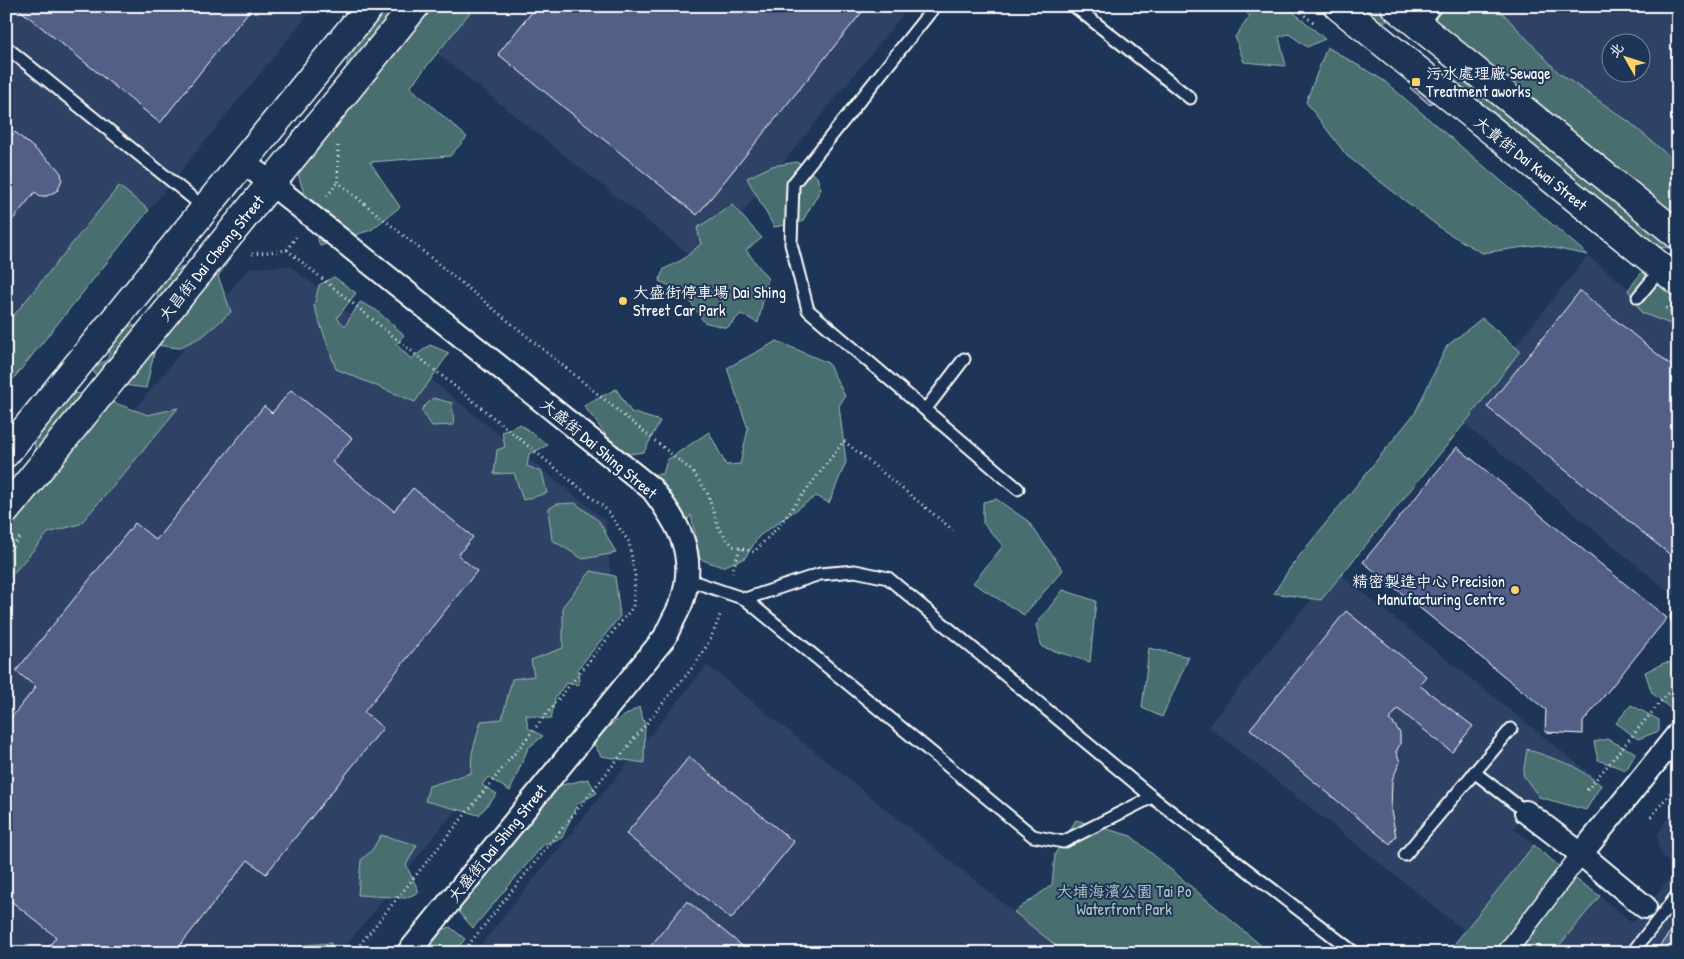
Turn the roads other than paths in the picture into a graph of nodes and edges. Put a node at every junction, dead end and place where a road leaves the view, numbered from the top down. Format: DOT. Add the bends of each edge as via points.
graph roads {
  1 [pos="370,6"];
  2 [pos="415,6"];
  3 [pos="935,6"];
  4 [pos="1074,6"];
  5 [pos="1338,6"];
  6 [pos="1395,6"];
  7 [pos="1674,6"];
  8 [pos="1678,9"];
  9 [pos="1428,16"];
  10 [pos="6,47"];
  11 [pos="1190,98"];
  12 [pos="244,162"];
  13 [pos="271,184"];
  14 [pos="206,209"];
  15 [pos="1678,235"];
  16 [pos="1670,275"];
  17 [pos="1638,297"];
  18 [pos="964,359"];
  19 [pos="925,410"];
  20 [pos="6,454"];
  21 [pos="1018,490"];
  22 [pos="6,510"];
  23 [pos="686,579"];
  24 [pos="746,599"];
  25 [pos="1511,729"];
  26 [pos="1678,734"];
  27 [pos="1474,772"];
  28 [pos="1152,797"];
  29 [pos="1526,812"];
  30 [pos="1581,854"];
  31 [pos="1404,855"];
  32 [pos="1678,894"];
  33 [pos="1652,913"];
  34 [pos="408,953"];
  35 [pos="1355,953"];
  36 [pos="1506,953"];
  37 [pos="1632,953"];
  1 -- 12 [label="street"];
  2 -- 13 [label="street, 大昌街 Dai Cheong Street"];
  3 -- 19 [label="lane" via="793,184 790,244 808,310"];
  4 -- 11 [label="lane"];
  5 -- 16 [label="street, 大貴街 Dai Kwai Street"];
  6 -- 9 [label="street"];
  7 -- 8 [label="lane"];
  9 -- 15 [label="street"];
  10 -- 14 [label="lane"];
  12 -- 13 [label="street, 大盛街 Dai Shing Street"];
  12 -- 14 [label="street"];
  13 -- 22 [label="street, 大昌街 Dai Cheong Street"];
  13 -- 23 [label="street, 大盛街 Dai Shing Street" via="652,488 680,533 688,555"];
  14 -- 20 [label="street"];
  16 -- 17 [label="lane"];
  18 -- 19 [label="lane"];
  19 -- 21 [label="lane"];
  23 -- 24 [label="lane"];
  23 -- 34 [label="street, 大盛街 Dai Shing Street" via="682,599 665,637"];
  24 -- 28 [label="lane" via="820,574 855,571 888,578"];
  24 -- 28 [label="lane" via="1033,836 1063,842"];
  25 -- 27 [label="lane"];
  26 -- 30 [label="street"];
  27 -- 29 [label="lane"];
  27 -- 31 [label="lane"];
  28 -- 35 [label="lane"];
  29 -- 30 [label="street"];
  30 -- 33 [label="street"];
  30 -- 36 [label="street"];
  32 -- 33 [label="lane"];
  33 -- 37 [label="lane"];
}
